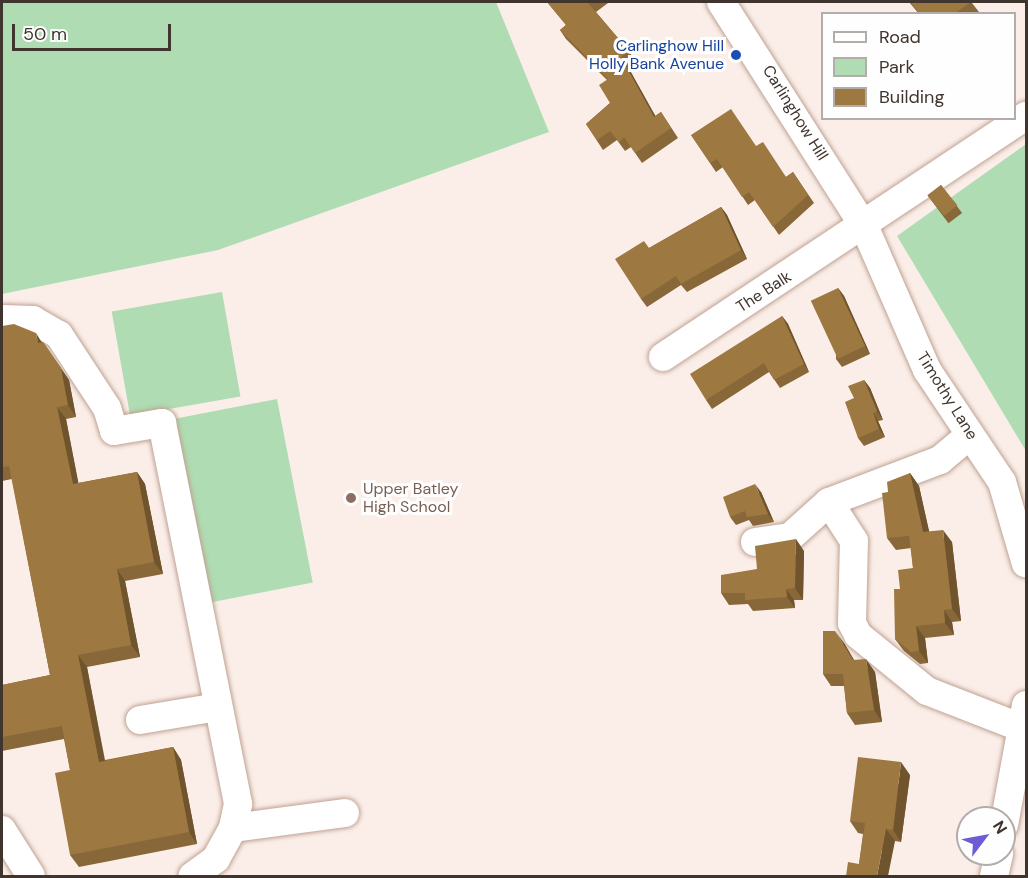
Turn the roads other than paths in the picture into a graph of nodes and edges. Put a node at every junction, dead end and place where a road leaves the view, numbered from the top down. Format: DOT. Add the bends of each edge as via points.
graph roads {
  1 [pos="721,2"];
  2 [pos="1026,116"];
  3 [pos="865,228"];
  4 [pos="2,319"];
  5 [pos="663,357"];
  6 [pos="970,435"];
  7 [pos="830,502"];
  8 [pos="755,542"];
  9 [pos="1026,564"];
  10 [pos="218,707"];
  11 [pos="1024,717"];
  12 [pos="140,720"];
  13 [pos="1008,806"];
  14 [pos="345,813"];
  15 [pos="233,828"];
  16 [pos="2,830"];
  17 [pos="31,876"];
  18 [pos="193,876"];
  1 -- 3 [label="street, Carlinghow Hill"];
  2 -- 3 [label="street, The Balk"];
  3 -- 5 [label="street, The Balk"];
  3 -- 6 [label="street, Timothy Lane" via="927,370"];
  4 -- 10 [label="street" via="33,320 59,335 107,408 114,431 162,423"];
  6 -- 7 [label="street" via="940,460"];
  6 -- 9 [label="street, Timothy Lane" via="1002,482"];
  7 -- 8 [label="street" via="790,537"];
  7 -- 11 [label="street" via="854,541 852,623 858,636 927,690"];
  10 -- 12 [label="street"];
  10 -- 15 [label="street" via="238,804"];
  11 -- 13 [label="street"];
  14 -- 15 [label="street"];
  15 -- 18 [label="street" via="216,859"];
  16 -- 17 [label="street"];
}
